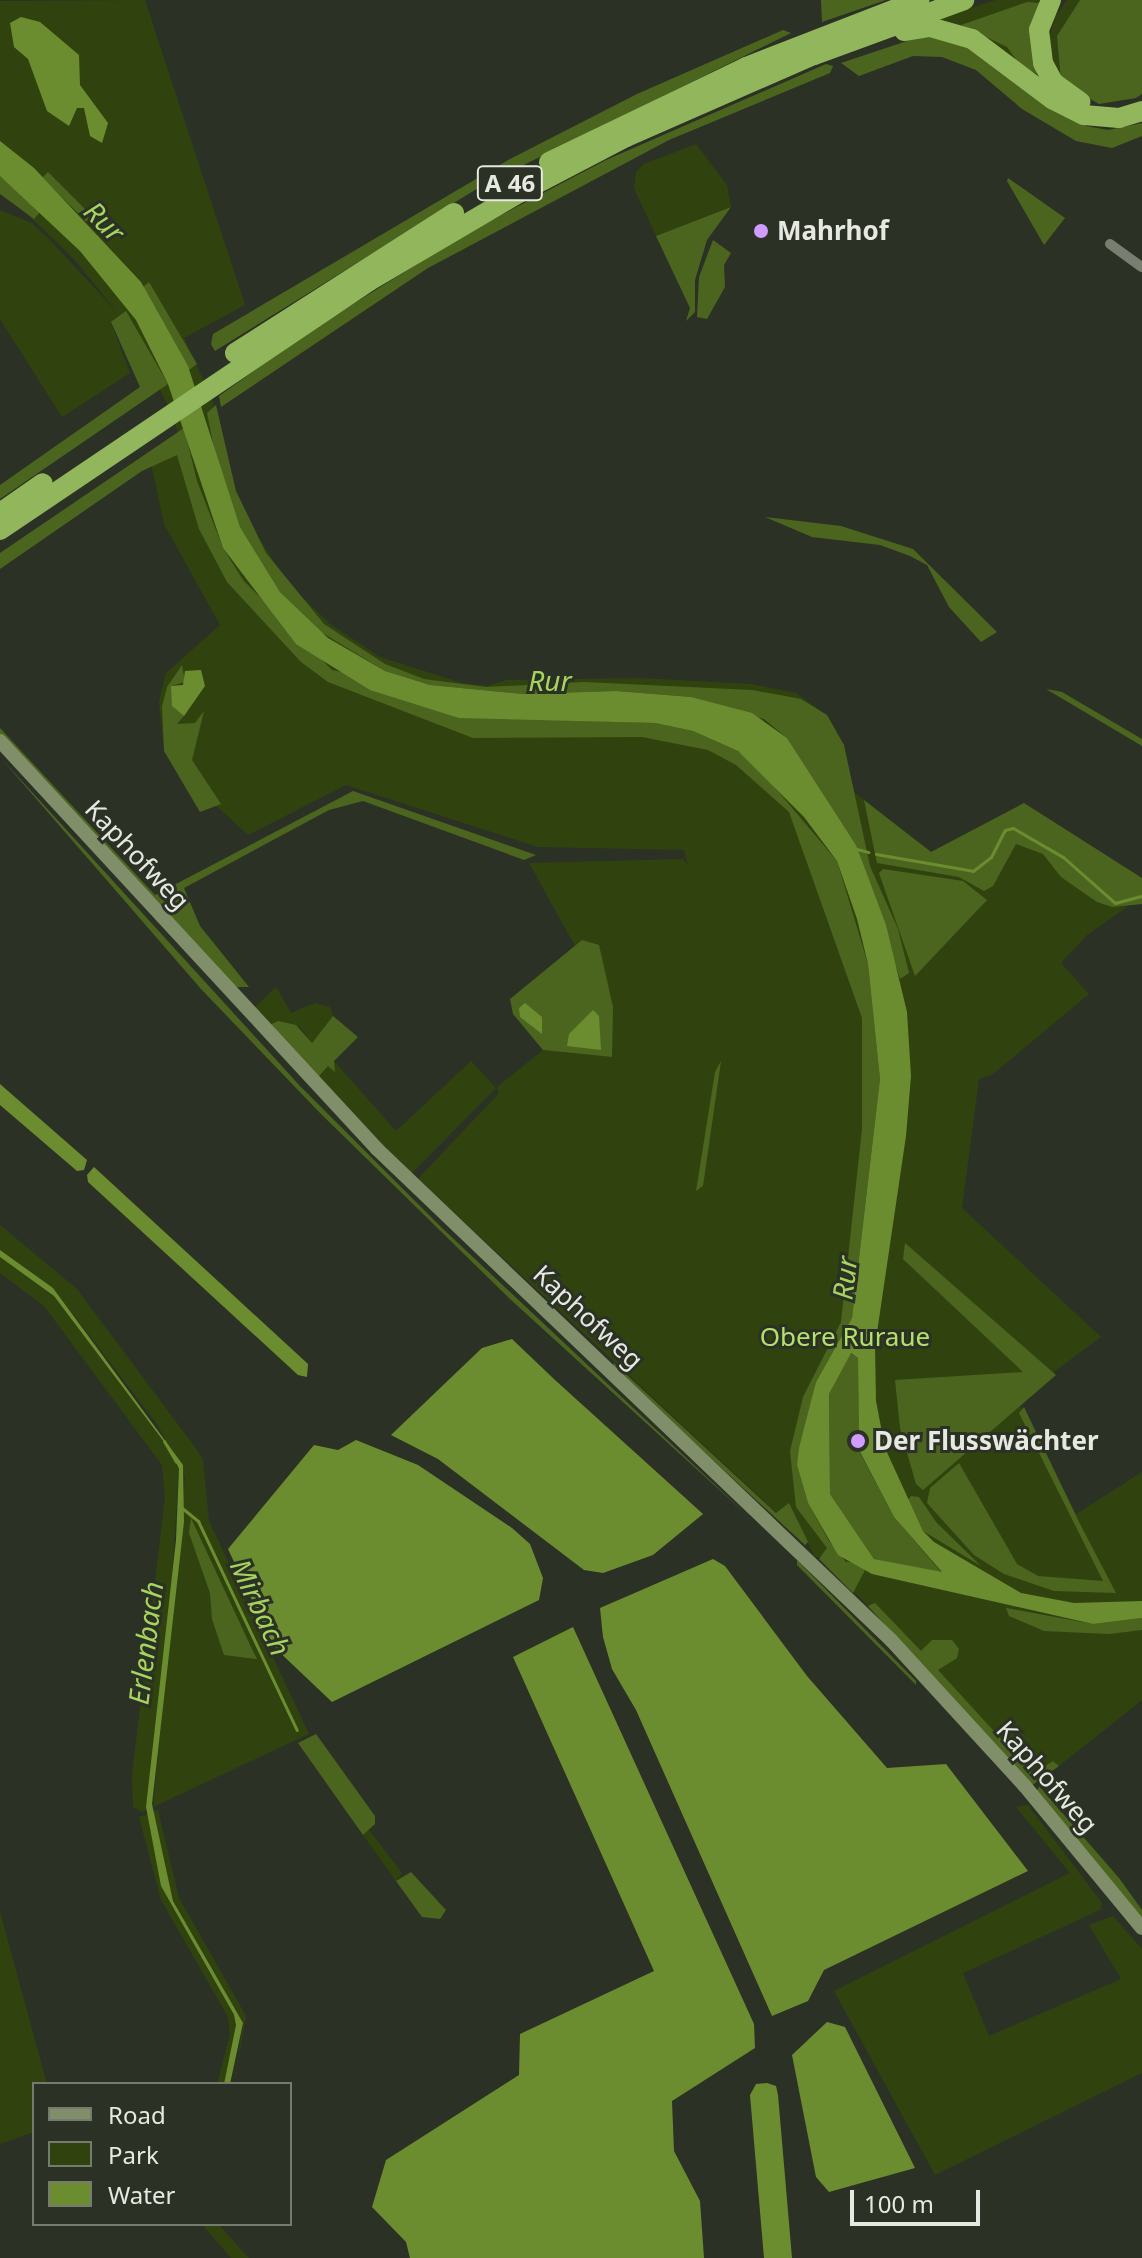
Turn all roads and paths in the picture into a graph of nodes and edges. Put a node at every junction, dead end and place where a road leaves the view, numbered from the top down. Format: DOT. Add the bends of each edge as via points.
graph roads {
  1 [pos="919,0"];
  2 [pos="964,0"];
  3 [pos="1051,0"];
  4 [pos="830,40"];
  5 [pos="1142,100"];
  6 [pos="1142,111"];
  7 [pos="1110,244"];
  8 [pos="1142,267"];
  9 [pos="132,431"];
  10 [pos="0,513"];
  11 [pos="0,530"];
  12 [pos="0,741"];
  13 [pos="1142,1928"];
  1 -- 4 [label="highway, A 46"];
  2 -- 4 [label="highway, A 46"];
  3 -- 5 [label="highway" via="1039,43 1053,82 1097,108 1121,108"];
  4 -- 6 [label="highway" via="921,27 951,30 982,44 1073,111 1108,118"];
  4 -- 9 [label="highway, A 46" via="519,193 241,357"];
  7 -- 8 [label="street"];
  9 -- 10 [label="highway, A 46"];
  9 -- 11 [label="highway, A 46"];
  12 -- 13 [label="main road, Kaphofweg" via="377,1149 891,1640 1024,1785"];
}
